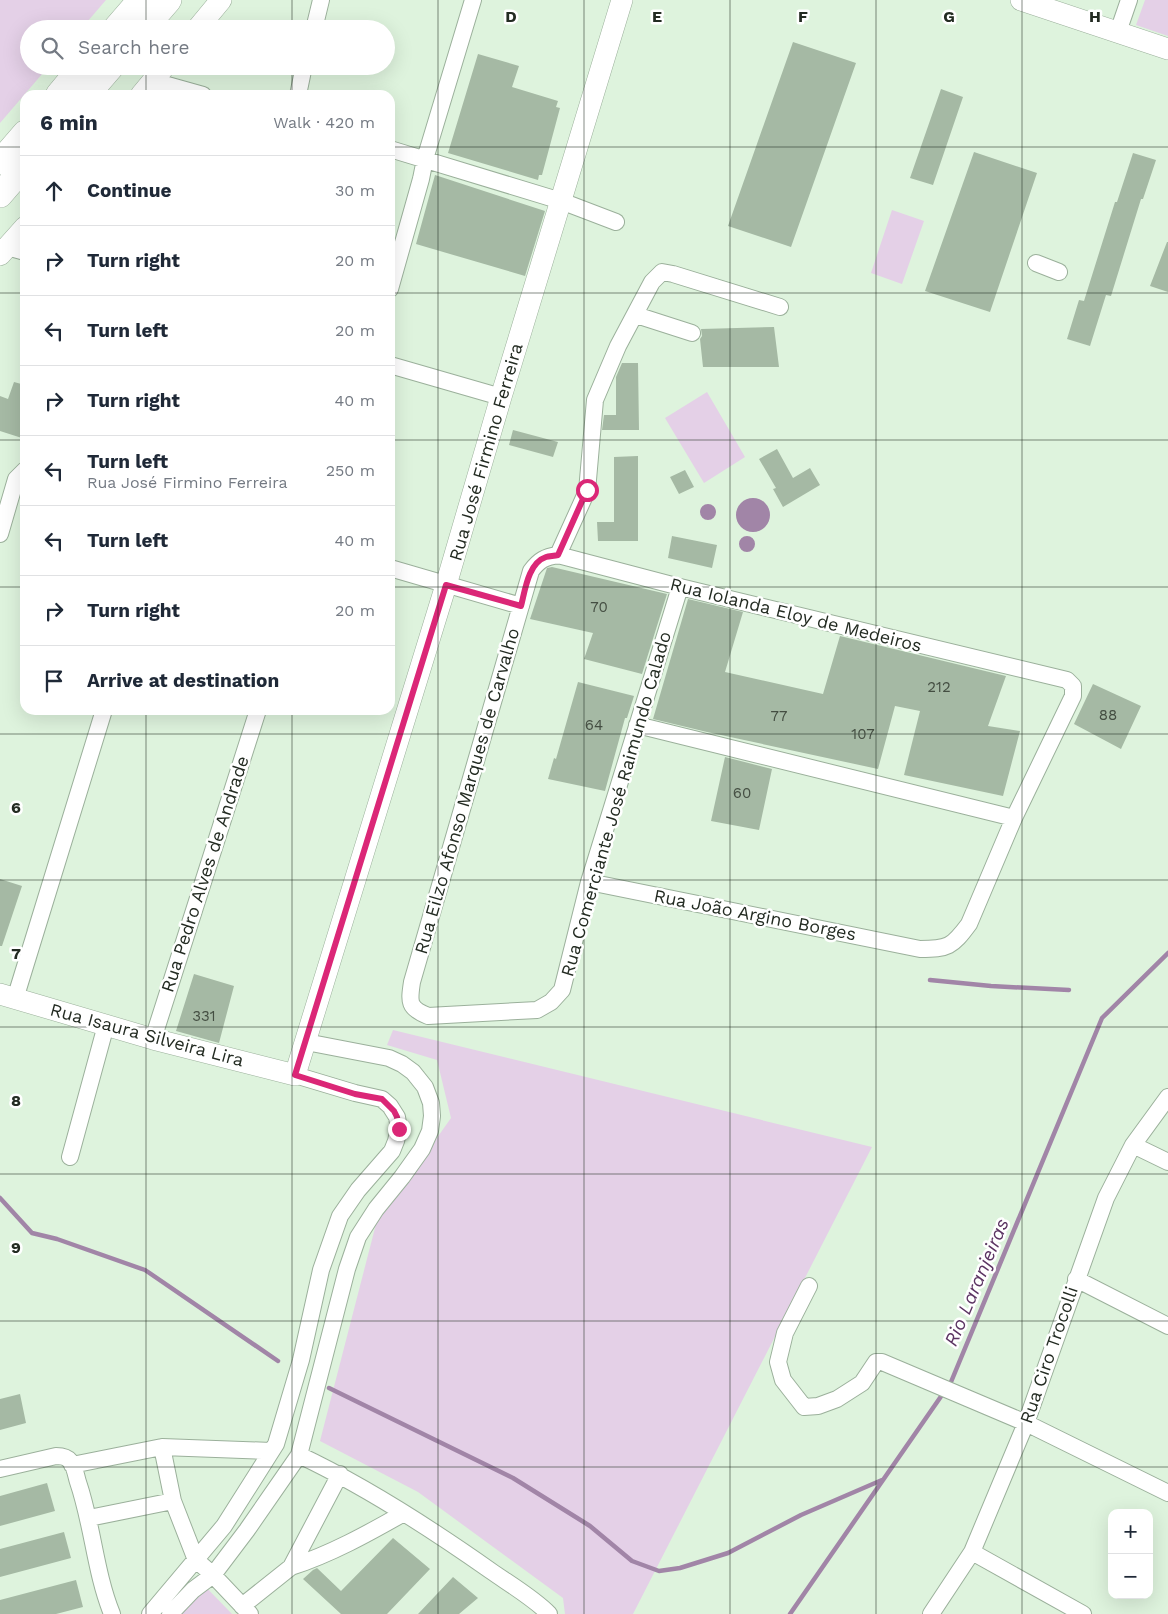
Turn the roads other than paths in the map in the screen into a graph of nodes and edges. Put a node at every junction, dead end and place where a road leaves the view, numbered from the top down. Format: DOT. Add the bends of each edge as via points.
graph roads {
  1 [pos="140,0"];
  2 [pos="169,0"];
  3 [pos="221,0"];
  4 [pos="321,0"];
  5 [pos="473,0"];
  6 [pos="622,0"];
  7 [pos="1021,0"];
  8 [pos="1129,0"];
  9 [pos="123,20"];
  10 [pos="152,20"];
  11 [pos="204,20"];
  12 [pos="316,20"];
  13 [pos="1118,32"];
  14 [pos="1168,49"];
  15 [pos="75,75"];
  16 [pos="104,75"];
  17 [pos="302,75"];
  18 [pos="153,81"];
  19 [pos="62,90"];
  20 [pos="91,90"];
  21 [pos="185,90"];
  22 [pos="299,90"];
  23 [pos="20,139"];
  24 [pos="395,150"];
  25 [pos="425,159"];
  26 [pos="0,162"];
  27 [pos="20,172"];
  28 [pos="0,195"];
  29 [pos="561,201"];
  30 [pos="616,222"];
  31 [pos="20,236"];
  32 [pos="11,251"];
  33 [pos="1036,263"];
  34 [pos="395,272"];
  35 [pos="1059,272"];
  36 [pos="780,307"];
  37 [pos="636,315"];
  38 [pos="692,333"];
  39 [pos="395,366"];
  40 [pos="501,397"];
  41 [pos="20,475"];
  42 [pos="0,534"];
  43 [pos="558,555"];
  44 [pos="395,570"];
  45 [pos="446,585"];
  46 [pos="680,587"];
  47 [pos="521,606"];
  48 [pos="1067,680"];
  49 [pos="102,715"];
  50 [pos="256,715"];
  51 [pos="637,725"];
  52 [pos="1014,818"];
  53 [pos="589,882"];
  54 [pos="8,996"];
  55 [pos="537,1010"];
  56 [pos="106,1025"];
  57 [pos="153,1039"];
  58 [pos="306,1042"];
  59 [pos="295,1075"];
  60 [pos="1168,1097"];
  61 [pos="1133,1145"];
  62 [pos="70,1157"];
  63 [pos="1168,1162"];
  64 [pos="1076,1279"];
  65 [pos="809,1286"];
  66 [pos="1168,1326"];
  67 [pos="1026,1423"];
  68 [pos="162,1447"];
  69 [pos="271,1451"];
  70 [pos="299,1455"];
  71 [pos="72,1465"];
  72 [pos="0,1469"];
  73 [pos="340,1474"];
  74 [pos="1168,1493"];
  75 [pos="173,1500"];
  76 [pos="404,1512"];
  77 [pos="89,1518"];
  78 [pos="972,1552"];
  79 [pos="196,1560"];
  80 [pos="290,1567"];
  81 [pos="213,1575"];
  82 [pos="246,1610"];
  83 [pos="112,1614"];
  84 [pos="150,1614"];
  85 [pos="170,1614"];
  86 [pos="549,1614"];
  87 [pos="931,1614"];
  88 [pos="1083,1614"];
  1 -- 9 [label="highway"];
  2 -- 10 [label="highway"];
  3 -- 11 [label="main road"];
  4 -- 12 [label="street"];
  5 -- 25 [label="street"];
  6 -- 29 [label="main road, Rua José Firmino Ferreira"];
  7 -- 13 [label="main road"];
  8 -- 13 [label="street"];
  13 -- 14 [label="main road"];
  15 -- 19 [label="highway"];
  16 -- 20 [label="highway"];
  17 -- 22 [label="street"];
  18 -- 21 [label="street"];
  23 -- 26 [label="highway"];
  24 -- 25 [label="street"];
  25 -- 29 [label="street"];
  25 -- 34 [label="street"];
  27 -- 28 [label="highway"];
  29 -- 30 [label="street"];
  29 -- 40 [label="main road, Rua José Firmino Ferreira"];
  31 -- 32 [label="main road"];
  33 -- 35 [label="street"];
  36 -- 37 [label="street" via="662,272 652,282"];
  37 -- 38 [label="street"];
  37 -- 43 [label="street" via="618,346 595,400 587,490"];
  39 -- 40 [label="street"];
  40 -- 45 [label="main road, Rua José Firmino Ferreira"];
  41 -- 42 [label="street"];
  43 -- 46 [label="street, Rua Iolanda Eloy de Medeiros"];
  43 -- 47 [label="street, Rua Eilzo Afonso Marques de Carvalho" via="546,557 531,571"];
  44 -- 45 [label="street"];
  45 -- 47 [label="street"];
  45 -- 58 [label="main road, Rua José Firmino Ferreira"];
  46 -- 48 [label="street, Rua Iolanda Eloy de Medeiros"];
  46 -- 51 [label="street, Rua Comerciante José Raimundo Calado"];
  47 -- 55 [label="street, Rua Eilzo Afonso Marques de Carvalho" via="410,996 411,1005 417,1012 428,1016"];
  48 -- 52 [label="street, Rua João Argino Borges" via="1073,686 1073,696"];
  49 -- 54 [label="street"];
  50 -- 57 [label="street, Rua Pedro Alves de Andrade"];
  51 -- 52 [label="street"];
  51 -- 53 [label="street, Rua Comerciante José Raimundo Calado"];
  52 -- 53 [label="street, Rua João Argino Borges" via="969,924 958,939 946,947 920,949"];
  53 -- 55 [label="street, Rua Comerciante José Raimundo Calado" via="562,990"];
  54 -- 56 [label="main road, Rua Isaura Silveira Lira"];
  56 -- 57 [label="main road, Rua Isaura Silveira Lira"];
  56 -- 62 [label="street"];
  57 -- 59 [label="main road, Rua Isaura Silveira Lira"];
  58 -- 59 [label="main road, Rua José Firmino Ferreira"];
  58 -- 70 [label="street" via="389,1058 402,1064 425,1087 432,1116 422,1149 358,1237"];
  59 -- 69 [label="street" via="382,1099 394,1111 399,1129 392,1151 340,1216 321,1270 300,1360 276,1444"];
  60 -- 61 [label="street, Rua Ciro Trocolli"];
  61 -- 63 [label="street"];
  61 -- 64 [label="street, Rua Ciro Trocolli" via="1106,1198"];
  64 -- 66 [label="street"];
  64 -- 67 [label="street, Rua Ciro Trocolli"];
  65 -- 67 [label="street" via="786,1333 778,1362 782,1380 804,1406 818,1406 837,1399 862,1383 876,1362 882,1362"];
  67 -- 74 [label="street"];
  67 -- 78 [label="street, Rua Ciro Trocolli"];
  68 -- 69 [label="street"];
  68 -- 71 [label="street"];
  68 -- 75 [label="street"];
  69 -- 79 [label="street" via="224,1526"];
  70 -- 73 [label="street"];
  70 -- 81 [label="street"];
  71 -- 72 [label="street" via="70,1460 56,1456"];
  71 -- 77 [label="street"];
  73 -- 76 [label="street"];
  73 -- 80 [label="street"];
  75 -- 77 [label="street"];
  75 -- 79 [label="street"];
  76 -- 80 [label="street" via="348,1544"];
  76 -- 86 [label="street"];
  77 -- 83 [label="street" via="99,1575"];
  78 -- 87 [label="street, Rua Ciro Trocolli"];
  78 -- 88 [label="street"];
  79 -- 81 [label="street"];
  79 -- 84 [label="street"];
  80 -- 82 [label="street"];
  81 -- 82 [label="street"];
  81 -- 85 [label="street"];
}
